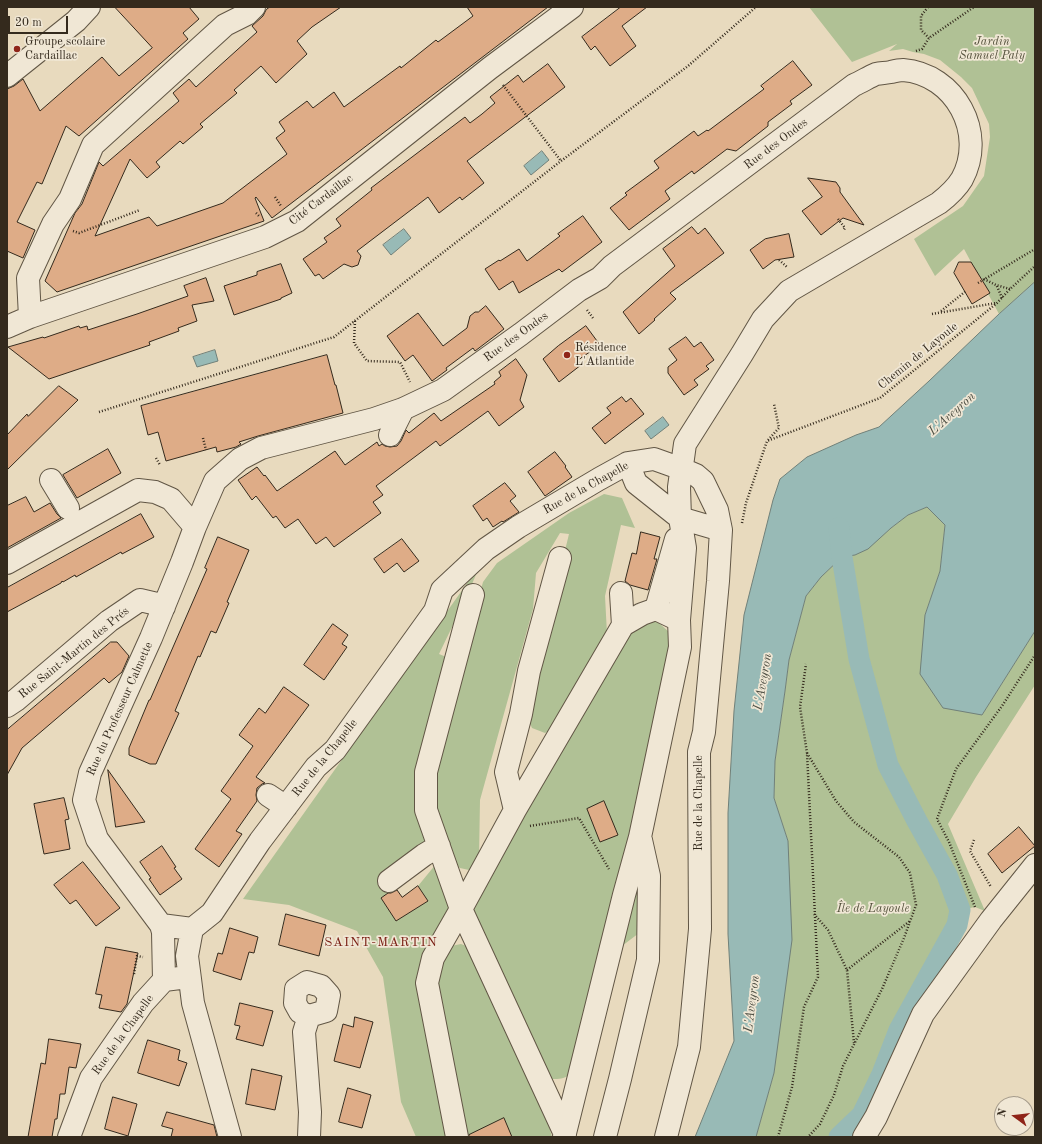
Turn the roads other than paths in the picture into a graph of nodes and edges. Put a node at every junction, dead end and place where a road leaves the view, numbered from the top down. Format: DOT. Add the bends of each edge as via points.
graph roads {
  1 [pos="89,7"];
  2 [pos="254,7"];
  3 [pos="572,7"];
  4 [pos="7,76"];
  5 [pos="30,317"];
  6 [pos="7,327"];
  7 [pos="403,409"];
  8 [pos="390,435"];
  9 [pos="628,463"];
  10 [pos="682,469"];
  11 [pos="46,487"];
  12 [pos="62,512"];
  13 [pos="680,518"];
  14 [pos="195,527"];
  15 [pos="721,530"];
  16 [pos="560,558"];
  17 [pos="7,563"];
  18 [pos="621,593"];
  19 [pos="473,595"];
  20 [pos="164,607"];
  21 [pos="656,609"];
  22 [pos="679,620"];
  23 [pos="623,625"];
  24 [pos="7,706"];
  25 [pos="268,795"];
  26 [pos="286,807"];
  27 [pos="515,810"];
  28 [pos="640,837"];
  29 [pos="439,846"];
  30 [pos="1035,865"];
  31 [pos="389,881"];
  32 [pos="461,909"];
  33 [pos="161,925"];
  34 [pos="192,929"];
  35 [pos="190,979"];
  36 [pos="164,980"];
  37 [pos="309,1016"];
  38 [pos="565,1136"];
  39 [pos="69,1137"];
  40 [pos="230,1137"];
  41 [pos="309,1137"];
  42 [pos="457,1137"];
  43 [pos="605,1137"];
  44 [pos="666,1137"];
  45 [pos="864,1137"];
  1 -- 4 [label="street" via="76,21"];
  2 -- 5 [label="street" via="247,14 225,25 93,145 70,199 53,224 28,278"];
  3 -- 5 [label="street, Cité Cardaillac" via="490,68 297,221 265,237"];
  5 -- 6 [label="street, Cité Cardaillac"];
  7 -- 8 [label="street"];
  7 -- 10 [label="street, Rue des Ondes" via="443,390 579,290 600,278 854,85 876,74 902,70 923,74 938,82 954,96 966,116 970,136 969,159 962,178 951,193 939,203 789,291 763,319 685,444"];
  7 -- 14 [label="street, Rue des Ondes" via="261,448 240,459 215,481"];
  9 -- 10 [label="street, Rue de la Chapelle" via="654,459"];
  9 -- 13 [label="street" via="636,483"];
  9 -- 26 [label="street, Rue de la Chapelle" via="518,526 486,549 442,590 435,611 335,750 316,767"];
  10 -- 13 [label="street, Rue des Ondes" via="679,487"];
  10 -- 15 [label="street, Rue de la Chapelle" via="704,481 717,510"];
  11 -- 12 [label="street"];
  13 -- 15 [label="street"];
  13 -- 21 [label="street"];
  13 -- 22 [label="street" via="685,548"];
  14 -- 17 [label="street" via="171,499 155,492 138,490"];
  14 -- 20 [label="street, Rue du Professeur Calmette"];
  15 -- 44 [label="street, Rue de la Chapelle" via="726,581 699,752 700,929 689,1048"];
  16 -- 27 [label="street" via="529,671 506,772"];
  18 -- 23 [label="street"];
  19 -- 29 [label="street" via="426,772 426,810"];
  20 -- 24 [label="street, Rue Saint-Martin des Prés" via="140,600 109,621"];
  20 -- 33 [label="street, Rue du Professeur Calmette" via="90,773 84,800 98,839"];
  21 -- 22 [label="street"];
  21 -- 23 [label="street"];
  22 -- 28 [label="street" via="680,647"];
  23 -- 27 [label="street"];
  25 -- 26 [label="street"];
  26 -- 34 [label="street, Rue de la Chapelle" via="212,913"];
  27 -- 32 [label="street"];
  28 -- 38 [label="street"];
  28 -- 43 [label="street" via="649,876 648,960"];
  29 -- 31 [label="street"];
  29 -- 32 [label="street"];
  30 -- 45 [label="street" via="923,1014 876,1117"];
  32 -- 38 [label="street"];
  32 -- 42 [label="street" via="433,958 426,983"];
  33 -- 34 [label="street"];
  33 -- 36 [label="street, Rue du Professeur Calmette"];
  34 -- 35 [label="street" via="187,956"];
  35 -- 36 [label="street"];
  35 -- 40 [label="street" via="193,1003"];
  36 -- 39 [label="street, Rue de la Chapelle" via="143,1004 92,1078"];
  37 -- 41 [label="street" via="304,1032 310,1112"];
}
